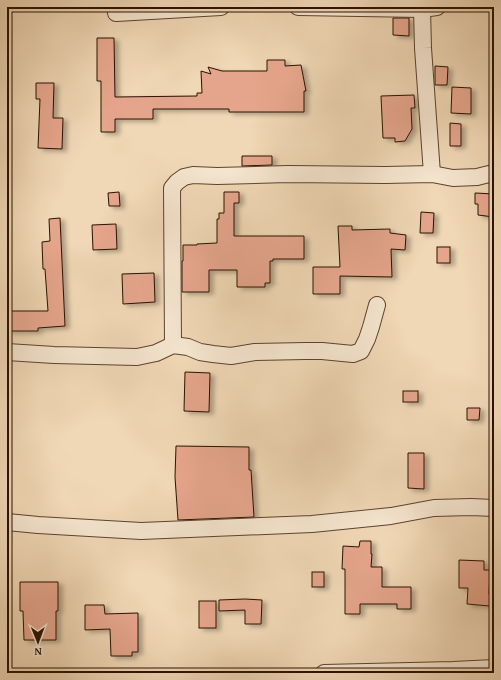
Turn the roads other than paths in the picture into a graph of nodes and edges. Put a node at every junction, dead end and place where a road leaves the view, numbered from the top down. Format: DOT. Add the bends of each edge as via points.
graph roads {
  1 [pos="221,7"];
  2 [pos="298,7"];
  3 [pos="430,8"];
  4 [pos="116,13"];
  5 [pos="432,174"];
  6 [pos="494,174"];
  7 [pos="377,305"];
  8 [pos="173,345"];
  9 [pos="7,352"];
  10 [pos="494,508"];
  11 [pos="7,522"];
  12 [pos="494,668"];
  13 [pos="453,672"];
  14 [pos="324,673"];
  1 -- 4 [label="street"];
  2 -- 3 [label="street"];
  3 -- 5 [label="street" via="423,48"];
  5 -- 6 [label="street" via="454,178"];
  5 -- 8 [label="street" via="193,175 176,182 172,188"];
  7 -- 8 [label="street" via="367,339 360,351 353,354 298,351 255,352 231,356"];
  8 -- 9 [label="street" via="156,353 137,356"];
  10 -- 11 [label="street" via="434,508 391,516 312,524 141,531"];
  12 -- 13 [label="street"];
  13 -- 14 [label="street"];
}
